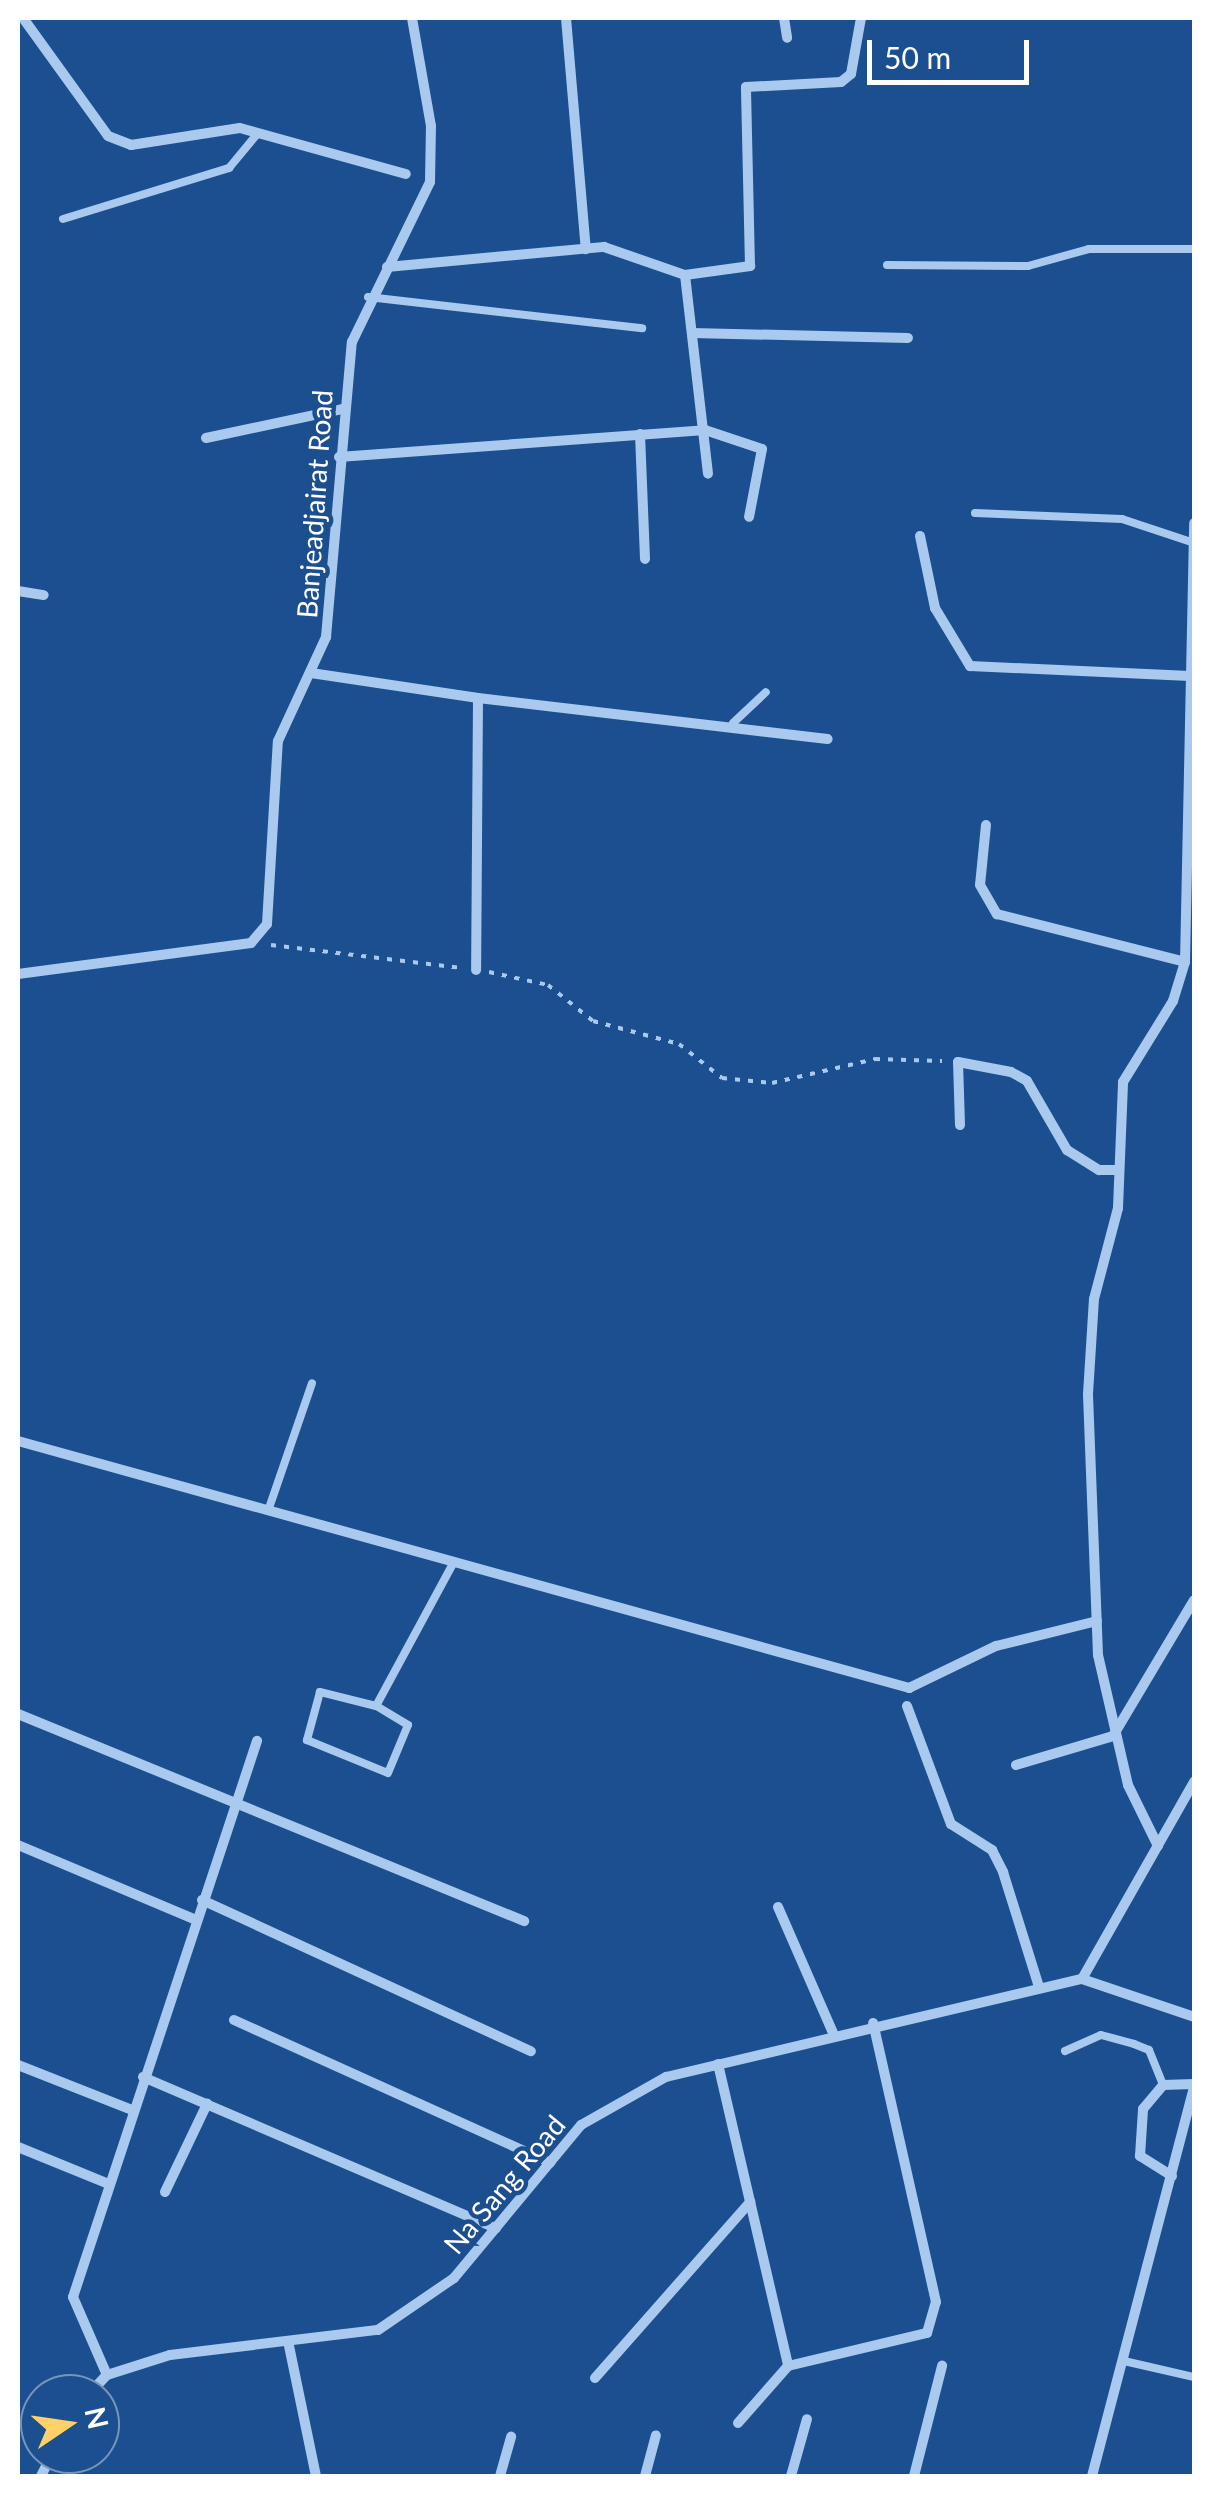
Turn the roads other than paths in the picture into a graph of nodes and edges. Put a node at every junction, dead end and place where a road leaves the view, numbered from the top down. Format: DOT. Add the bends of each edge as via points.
graph roads {
  1 [pos="23,18"];
  2 [pos="412,18"];
  3 [pos="566,18"];
  4 [pos="784,18"];
  5 [pos="860,18"];
  6 [pos="786,38"];
  7 [pos="258,133"];
  8 [pos="406,174"];
  9 [pos="63,219"];
  10 [pos="586,249"];
  11 [pos="1194,249"];
  12 [pos="887,265"];
  13 [pos="388,267"];
  14 [pos="685,275"];
  15 [pos="368,297"];
  16 [pos="642,328"];
  17 [pos="692,333"];
  18 [pos="908,338"];
  19 [pos="342,408"];
  20 [pos="705,430"];
  21 [pos="640,434"];
  22 [pos="206,438"];
  23 [pos="339,457"];
  24 [pos="708,474"];
  25 [pos="976,513"];
  26 [pos="749,517"];
  27 [pos="1194,523"];
  28 [pos="920,536"];
  29 [pos="1191,542"];
  30 [pos="645,559"];
  31 [pos="18,591"];
  32 [pos="44,595"];
  33 [pos="1191,608"];
  34 [pos="311,673"];
  35 [pos="1190,676"];
  36 [pos="766,692"];
  37 [pos="478,698"];
  38 [pos="733,723"];
  39 [pos="828,739"];
  40 [pos="986,825"];
  41 [pos="1185,962"];
  42 [pos="476,970"];
  43 [pos="18,974"];
  44 [pos="960,1125"];
  45 [pos="1118,1170"];
  46 [pos="312,1383"];
  47 [pos="18,1441"];
  48 [pos="268,1510"];
  49 [pos="454,1562"];
  50 [pos="1194,1600"];
  51 [pos="1097,1621"];
  52 [pos="376,1706"];
  53 [pos="907,1706"];
  54 [pos="18,1714"];
  55 [pos="1113,1736"];
  56 [pos="257,1741"];
  57 [pos="1016,1765"];
  58 [pos="1194,1782"];
  59 [pos="236,1804"];
  60 [pos="18,1845"];
  61 [pos="1158,1846"];
  62 [pos="202,1900"];
  63 [pos="778,1906"];
  64 [pos="196,1920"];
  65 [pos="524,1922"];
  66 [pos="1082,1979"];
  67 [pos="1039,1987"];
  68 [pos="1194,2018"];
  69 [pos="234,2020"];
  70 [pos="873,2023"];
  71 [pos="833,2034"];
  72 [pos="531,2051"];
  73 [pos="1065,2051"];
  74 [pos="718,2064"];
  75 [pos="18,2065"];
  76 [pos="143,2077"];
  77 [pos="1163,2085"];
  78 [pos="1194,2085"];
  79 [pos="206,2104"];
  80 [pos="132,2110"];
  81 [pos="18,2147"];
  82 [pos="550,2164"];
  83 [pos="1172,2176"];
  84 [pos="106,2183"];
  85 [pos="165,2192"];
  86 [pos="750,2202"];
  87 [pos="496,2228"];
  88 [pos="288,2341"];
  89 [pos="1124,2361"];
  90 [pos="788,2366"];
  91 [pos="942,2366"];
  92 [pos="107,2374"];
  93 [pos="110,2374"];
  94 [pos="1194,2377"];
  95 [pos="595,2378"];
  96 [pos="807,2419"];
  97 [pos="738,2424"];
  98 [pos="656,2435"];
  99 [pos="510,2437"];
  100 [pos="316,2476"];
  101 [pos="500,2476"];
  102 [pos="645,2476"];
  103 [pos="791,2476"];
  104 [pos="914,2476"];
  105 [pos="1092,2476"];
  1 -- 7 [label="street" via="108,136 131,145 217,128"];
  2 -- 13 [label="street, Banjeadjairat Road" via="431,126 430,182"];
  3 -- 10 [label="street"];
  4 -- 6 [label="street"];
  5 -- 14 [label="street" via="851,74 841,82 746,87 756,259"];
  7 -- 8 [label="street"];
  7 -- 9 [label="lane" via="229,168"];
  10 -- 13 [label="street"];
  10 -- 14 [label="street" via="630,249"];
  11 -- 12 [label="lane" via="1089,249 1028,266"];
  13 -- 15 [label="street, Banjeadjairat Road"];
  14 -- 17 [label="street"];
  15 -- 16 [label="lane"];
  15 -- 19 [label="street, Banjeadjairat Road"];
  17 -- 18 [label="street"];
  17 -- 20 [label="street"];
  19 -- 22 [label="street"];
  19 -- 23 [label="street, Banjeadjairat Road"];
  20 -- 21 [label="street"];
  20 -- 24 [label="street"];
  20 -- 26 [label="street" via="762,449"];
  21 -- 23 [label="street"];
  21 -- 30 [label="street"];
  23 -- 34 [label="street, Banjeadjairat Road" via="326,637"];
  25 -- 29 [label="lane" via="1122,519"];
  27 -- 29 [label="street"];
  28 -- 35 [label="street" via="935,608 970,666"];
  29 -- 33 [label="street"];
  31 -- 32 [label="street"];
  33 -- 35 [label="street"];
  34 -- 37 [label="street"];
  34 -- 43 [label="street, Banjeadjairat Road" via="278,741 267,924 251,943"];
  35 -- 41 [label="street"];
  36 -- 38 [label="lane"];
  37 -- 38 [label="street"];
  37 -- 42 [label="street"];
  38 -- 39 [label="street"];
  40 -- 41 [label="street" via="980,885 997,914"];
  41 -- 45 [label="street" via="1173,1001 1123,1082"];
  44 -- 45 [label="street" via="958,1062 1027,1081 1067,1150 1099,1170"];
  45 -- 51 [label="street" via="1088,1394"];
  46 -- 48 [label="lane"];
  47 -- 48 [label="street"];
  48 -- 49 [label="street"];
  49 -- 51 [label="street" via="909,1688 996,1646"];
  49 -- 52 [label="lane"];
  50 -- 55 [label="street"];
  51 -- 55 [label="street"];
  52 -- 52 [label="lane" via="320,1692 307,1740 384,1775 408,1725"];
  53 -- 67 [label="street" via="951,1824 992,1850 1003,1872"];
  54 -- 59 [label="street"];
  55 -- 57 [label="street"];
  55 -- 61 [label="street"];
  56 -- 59 [label="street"];
  58 -- 61 [label="street"];
  59 -- 62 [label="street"];
  59 -- 65 [label="street"];
  60 -- 64 [label="street"];
  61 -- 66 [label="street"];
  62 -- 64 [label="street"];
  62 -- 72 [label="street"];
  63 -- 71 [label="street"];
  64 -- 76 [label="street"];
  66 -- 67 [label="street, Na Sang Road"];
  66 -- 68 [label="street, Na Sang Road"];
  67 -- 70 [label="street, Na Sang Road"];
  69 -- 82 [label="street"];
  70 -- 71 [label="street, Na Sang Road"];
  70 -- 90 [label="street" via="936,2321 927,2333"];
  71 -- 74 [label="street, Na Sang Road"];
  73 -- 77 [label="lane" via="1101,2035 1134,2044 1149,2050"];
  74 -- 82 [label="street, Na Sang Road" via="628,2093 582,2125"];
  74 -- 86 [label="street"];
  75 -- 80 [label="street"];
  76 -- 79 [label="street"];
  76 -- 80 [label="street"];
  77 -- 78 [label="street"];
  77 -- 83 [label="street" via="1143,2109 1137,2138 1148,2167"];
  78 -- 83 [label="street"];
  79 -- 85 [label="street"];
  79 -- 87 [label="street"];
  80 -- 84 [label="street"];
  81 -- 84 [label="street"];
  82 -- 87 [label="street, Na Sang Road"];
  83 -- 89 [label="street"];
  84 -- 92 [label="street" via="74,2298"];
  86 -- 90 [label="street"];
  86 -- 95 [label="street"];
  87 -- 88 [label="street, Na Sang Road" via="454,2278 378,2330"];
  88 -- 93 [label="street, Na Sang Road" via="170,2355"];
  88 -- 100 [label="street"];
  89 -- 94 [label="lane"];
  89 -- 105 [label="street"];
  90 -- 97 [label="street"];
  91 -- 104 [label="street"];
  96 -- 103 [label="street"];
  98 -- 102 [label="street"];
  99 -- 101 [label="street"];
}
